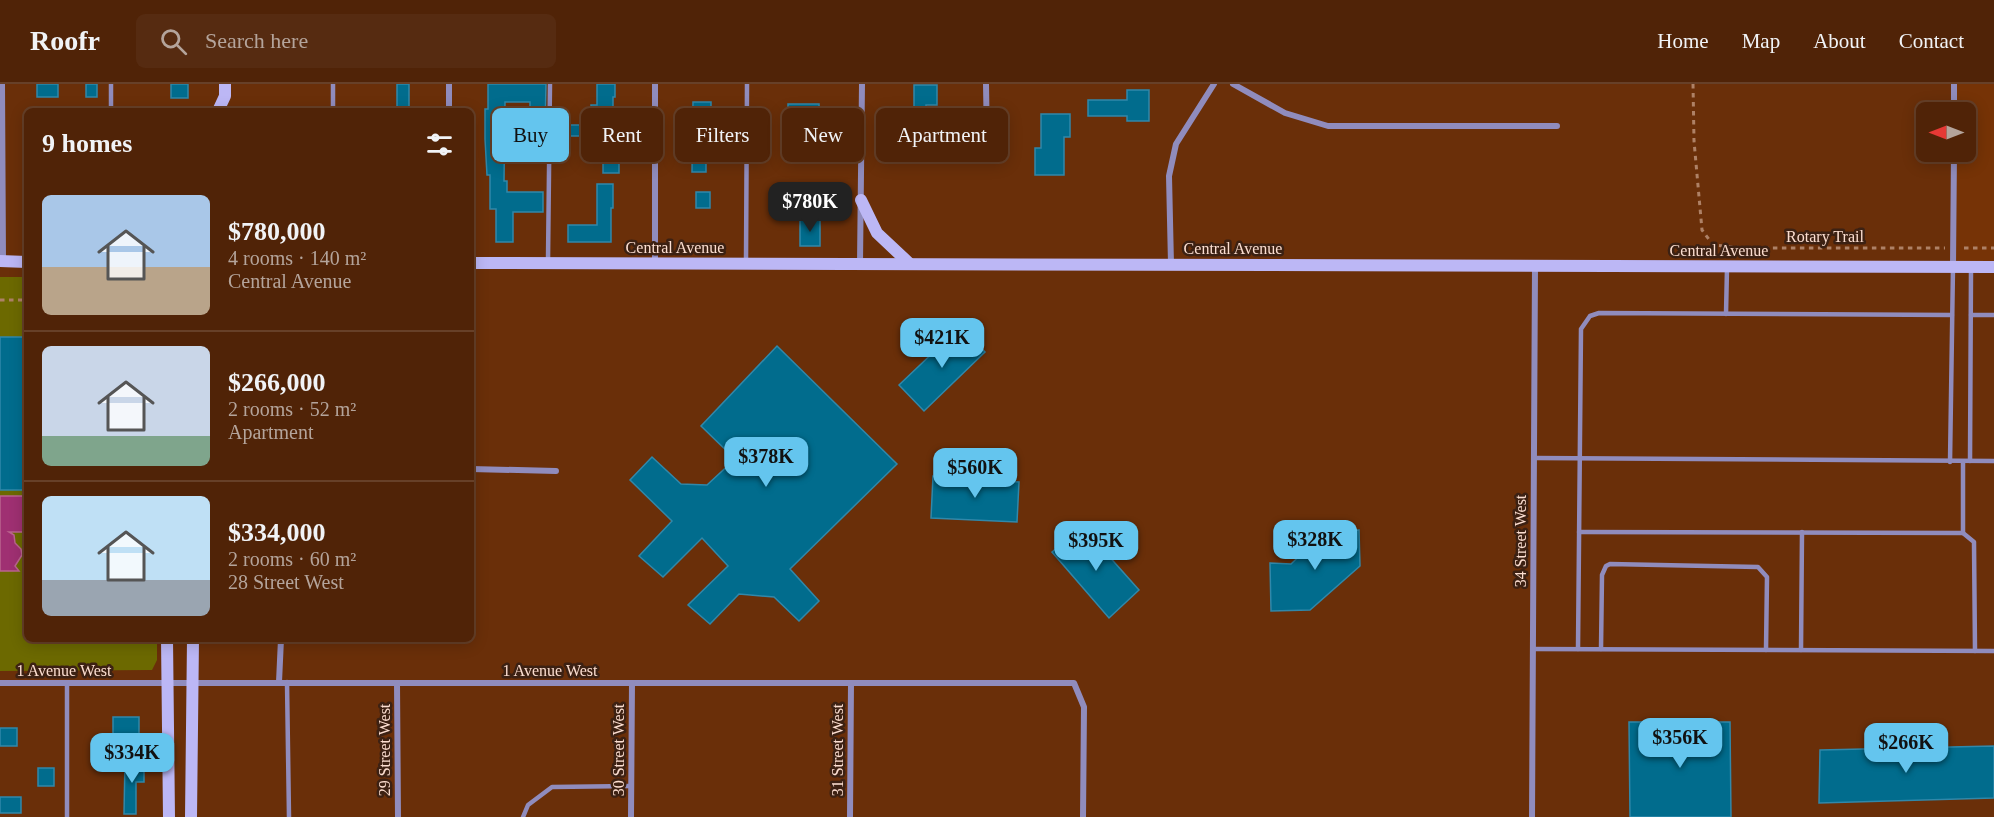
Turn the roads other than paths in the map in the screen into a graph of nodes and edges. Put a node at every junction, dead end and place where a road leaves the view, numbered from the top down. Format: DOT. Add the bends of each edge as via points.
graph roads {
  1 [pos="2,84"];
  2 [pos="111,84"];
  3 [pos="333,84"];
  4 [pos="449,84"];
  5 [pos="550,84"];
  6 [pos="655,84"];
  7 [pos="747,84"];
  8 [pos="862,84"];
  9 [pos="986,84"];
  10 [pos="1214,84"];
  11 [pos="1233,84"];
  12 [pos="1954,84"];
  13 [pos="225,90"];
  14 [pos="1954,102"];
  15 [pos="111,108"];
  16 [pos="219,108"];
  17 [pos="231,108"];
  18 [pos="333,108"];
  19 [pos="449,108"];
  20 [pos="986,108"];
  21 [pos="1557,126"];
  22 [pos="1953,162"];
  23 [pos="861,200"];
  24 [pos="2,261"];
  25 [pos="24,261"];
  26 [pos="474,263"];
  27 [pos="548,263"];
  28 [pos="655,263"];
  29 [pos="746,263"];
  30 [pos="860,264"];
  31 [pos="910,264"];
  32 [pos="1171,264"];
  33 [pos="1535,266"];
  34 [pos="1727,266"];
  35 [pos="1953,267"];
  36 [pos="1971,267"];
  37 [pos="1994,267"];
  38 [pos="1726,314"];
  39 [pos="1953,315"];
  40 [pos="1971,315"];
  41 [pos="1994,315"];
  42 [pos="1534,459"];
  43 [pos="1580,459"];
  44 [pos="1970,461"];
  45 [pos="1994,461"];
  46 [pos="1950,462"];
  47 [pos="1963,462"];
  48 [pos="474,469"];
  49 [pos="556,471"];
  50 [pos="1579,532"];
  51 [pos="1802,532"];
  52 [pos="1963,533"];
  53 [pos="167,642"];
  54 [pos="193,642"];
  55 [pos="281,642"];
  56 [pos="1533,649"];
  57 [pos="1578,650"];
  58 [pos="1600,650"];
  59 [pos="1766,650"];
  60 [pos="1801,650"];
  61 [pos="1975,651"];
  62 [pos="1994,651"];
  63 [pos="279,682"];
  64 [pos="288,682"];
  65 [pos="0,683"];
  66 [pos="167,683"];
  67 [pos="192,683"];
  68 [pos="397,683"];
  69 [pos="632,683"];
  70 [pos="851,683"];
  71 [pos="67,684"];
  72 [pos="631,786"];
  73 [pos="67,817"];
  74 [pos="169,817"];
  75 [pos="191,817"];
  76 [pos="289,817"];
  77 [pos="398,817"];
  78 [pos="524,817"];
  79 [pos="631,817"];
  80 [pos="850,817"];
  81 [pos="1083,817"];
  82 [pos="1532,817"];
  1 -- 24 [label="street"];
  2 -- 15 [label="lane"];
  3 -- 18 [label="lane"];
  4 -- 19 [label="street"];
  5 -- 27 [label="lane"];
  6 -- 28 [label="street"];
  7 -- 29 [label="lane"];
  8 -- 23 [label="street"];
  9 -- 20 [label="street"];
  10 -- 32 [label="street" via="1176,144 1169,176"];
  11 -- 21 [label="street" via="1285,114 1328,126"];
  12 -- 14 [label="street"];
  13 -- 16 [label="street"];
  13 -- 17 [label="street"];
  22 -- 35 [label="street"];
  23 -- 30 [label="street"];
  23 -- 31 [label="street" via="878,233"];
  24 -- 25 [label="street"];
  26 -- 27 [label="street, Central Avenue"];
  27 -- 28 [label="street, Central Avenue"];
  28 -- 29 [label="street, Central Avenue"];
  29 -- 30 [label="street, Central Avenue"];
  30 -- 31 [label="street, Central Avenue"];
  31 -- 32 [label="street, Central Avenue"];
  32 -- 33 [label="street, Central Avenue"];
  33 -- 34 [label="street, Central Avenue"];
  33 -- 42 [label="street, 34 Street West"];
  34 -- 35 [label="street, Central Avenue"];
  34 -- 38 [label="lane"];
  35 -- 36 [label="street, Central Avenue"];
  35 -- 39 [label="lane"];
  36 -- 37 [label="street, Central Avenue"];
  36 -- 40 [label="lane"];
  38 -- 39 [label="lane"];
  38 -- 43 [label="lane" via="1590,316 1581,329"];
  39 -- 46 [label="lane"];
  40 -- 41 [label="lane"];
  40 -- 44 [label="lane"];
  42 -- 43 [label="lane"];
  42 -- 56 [label="street, 34 Street West"];
  43 -- 46 [label="lane"];
  43 -- 50 [label="lane"];
  44 -- 45 [label="lane"];
  44 -- 47 [label="lane"];
  46 -- 47 [label="lane"];
  47 -- 52 [label="lane"];
  48 -- 49 [label="street"];
  50 -- 51 [label="lane"];
  50 -- 57 [label="lane"];
  51 -- 52 [label="lane"];
  51 -- 60 [label="lane"];
  52 -- 61 [label="lane" via="1974,542"];
  53 -- 66 [label="street"];
  54 -- 67 [label="street"];
  55 -- 63 [label="street"];
  56 -- 57 [label="lane"];
  56 -- 82 [label="street, 34 Street West"];
  57 -- 58 [label="lane"];
  58 -- 59 [label="lane"];
  58 -- 59 [label="lane" via="1602,575 1605,566 1611,564 1758,567 1767,577"];
  59 -- 60 [label="lane"];
  60 -- 61 [label="lane"];
  61 -- 62 [label="lane"];
  63 -- 64 [label="street, 1 Avenue West"];
  63 -- 67 [label="street, 1 Avenue West"];
  64 -- 68 [label="street, 1 Avenue West"];
  64 -- 76 [label="lane"];
  65 -- 71 [label="street, 1 Avenue West"];
  66 -- 67 [label="street, 1 Avenue West"];
  66 -- 71 [label="street, 1 Avenue West"];
  66 -- 74 [label="street"];
  67 -- 75 [label="street"];
  68 -- 69 [label="street, 1 Avenue West"];
  68 -- 77 [label="street, 29 Street West"];
  69 -- 70 [label="street, 1 Avenue West"];
  69 -- 72 [label="street, 30 Street West"];
  70 -- 80 [label="street, 31 Street West"];
  70 -- 81 [label="street, 1 Avenue West" via="1074,683 1084,707"];
  71 -- 73 [label="lane"];
  72 -- 78 [label="lane" via="552,787 528,805"];
  72 -- 79 [label="street, 30 Street West"];
}
